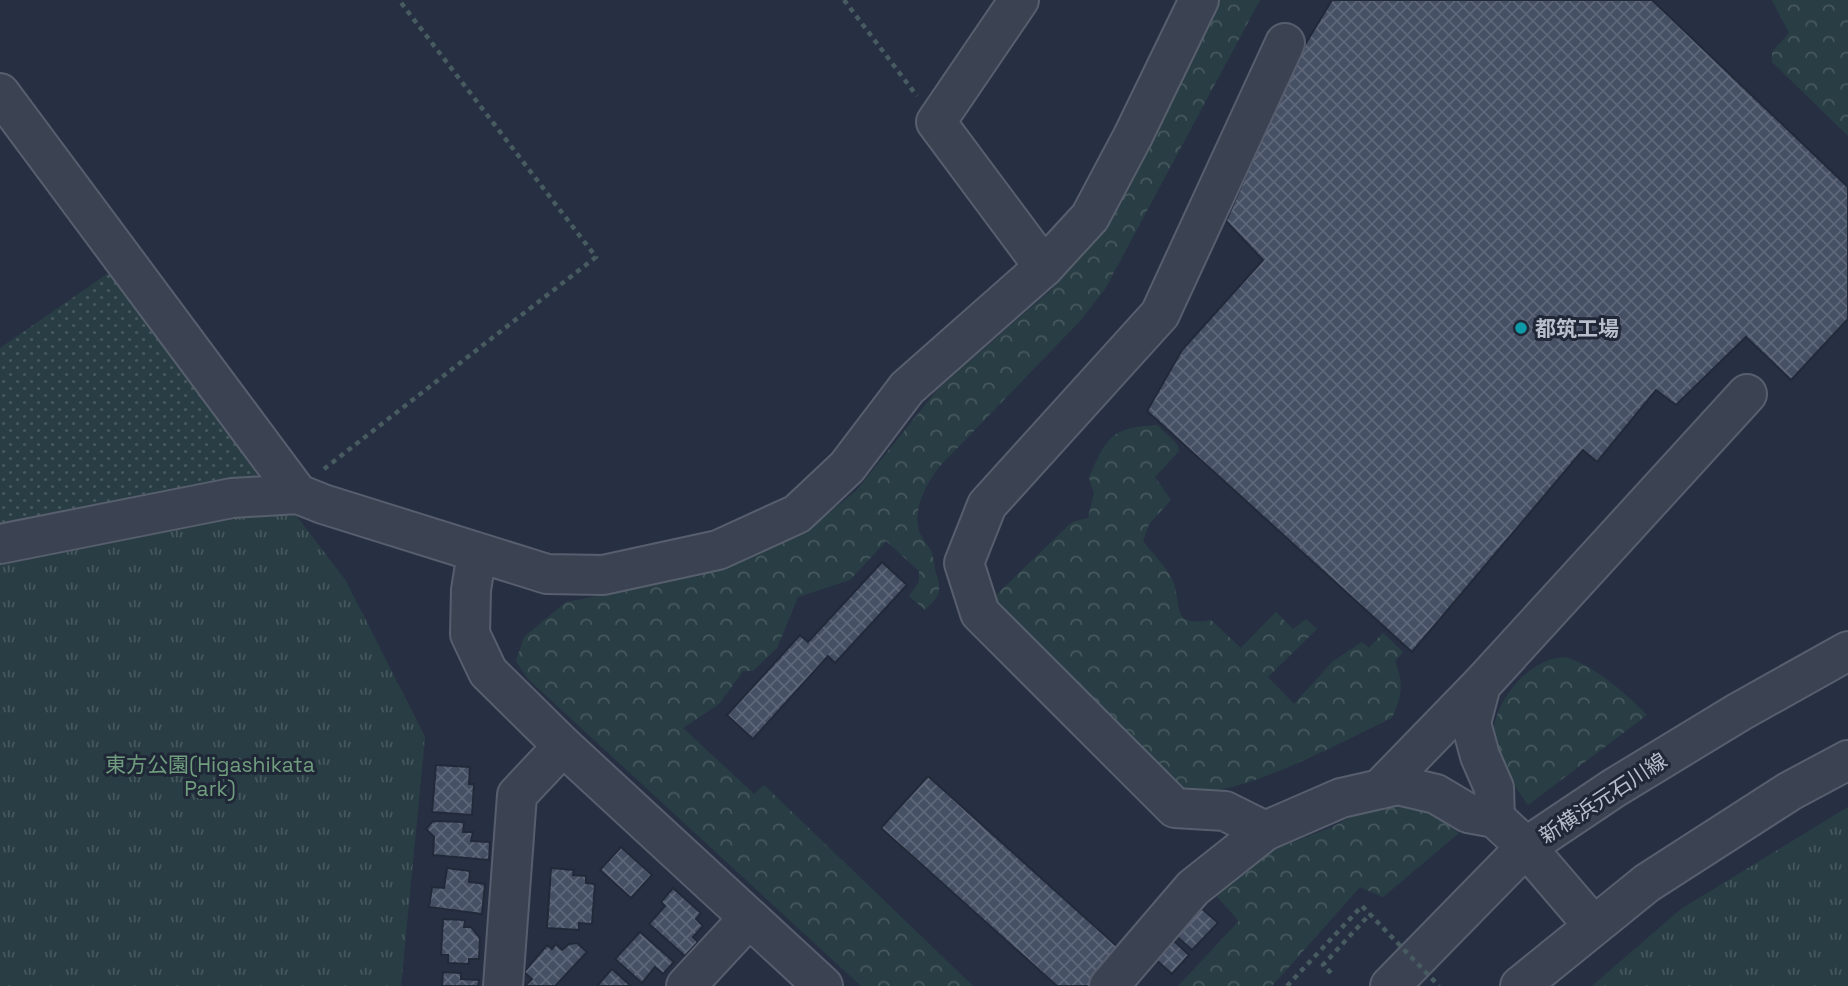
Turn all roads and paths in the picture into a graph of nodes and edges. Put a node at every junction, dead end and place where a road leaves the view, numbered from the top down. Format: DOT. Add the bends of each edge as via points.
graph roads {
  1 [pos="399,0"];
  2 [pos="844,0"];
  3 [pos="1019,0"];
  4 [pos="1199,0"];
  5 [pos="1286,43"];
  6 [pos="0,93"];
  7 [pos="936,122"];
  8 [pos="1044,267"];
  9 [pos="1747,394"];
  10 [pos="298,494"];
  11 [pos="0,544"];
  12 [pos="477,552"];
  13 [pos="1848,651"];
  14 [pos="1481,685"];
  15 [pos="563,746"];
  16 [pos="1848,760"];
  17 [pos="1380,789"];
  18 [pos="1495,818"];
  19 [pos="1265,831"];
  20 [pos="1526,847"];
  21 [pos="1370,914"];
  22 [pos="749,918"];
  23 [pos="1593,925"];
  24 [pos="1331,973"];
  25 [pos="503,986"];
  26 [pos="686,986"];
  27 [pos="823,986"];
  28 [pos="1109,986"];
  29 [pos="1287,986"];
  30 [pos="1390,986"];
  31 [pos="1439,986"];
  32 [pos="1520,986"];
  1 -- 10 [label="path" via="596,257 330,464"];
  2 -- 7 [label="path"];
  3 -- 7 [label="street"];
  4 -- 8 [label="street" via="1090,217"];
  5 -- 19 [label="street" via="1160,314 987,505 964,563 979,613 1175,808 1225,811"];
  6 -- 10 [label="street"];
  7 -- 8 [label="street"];
  8 -- 12 [label="street" via="907,388 847,467 797,514 718,550 603,575 547,574"];
  9 -- 14 [label="street"];
  10 -- 11 [label="street" via="232,498"];
  10 -- 12 [label="street"];
  12 -- 15 [label="street" via="470,634 488,672"];
  13 -- 20 [label="street, 新横浜元石川線" via="1625,781"];
  14 -- 17 [label="street"];
  14 -- 18 [label="street" via="1471,723 1494,788"];
  15 -- 22 [label="street"];
  15 -- 25 [label="street" via="517,795"];
  16 -- 23 [label="street" via="1790,791 1647,883"];
  17 -- 18 [label="street" via="1398,785 1436,794 1468,813"];
  17 -- 19 [label="street" via="1341,798"];
  18 -- 20 [label="street"];
  19 -- 28 [label="street" via="1192,888"];
  20 -- 23 [label="street"];
  20 -- 30 [label="street, 新横浜元石川線"];
  21 -- 24 [label="path" via="1323,965"];
  21 -- 29 [label="path, bridge" via="1362,906"];
  21 -- 31 [label="path, bridge"];
  22 -- 26 [label="street"];
  22 -- 27 [label="street"];
  23 -- 32 [label="street"];
}
